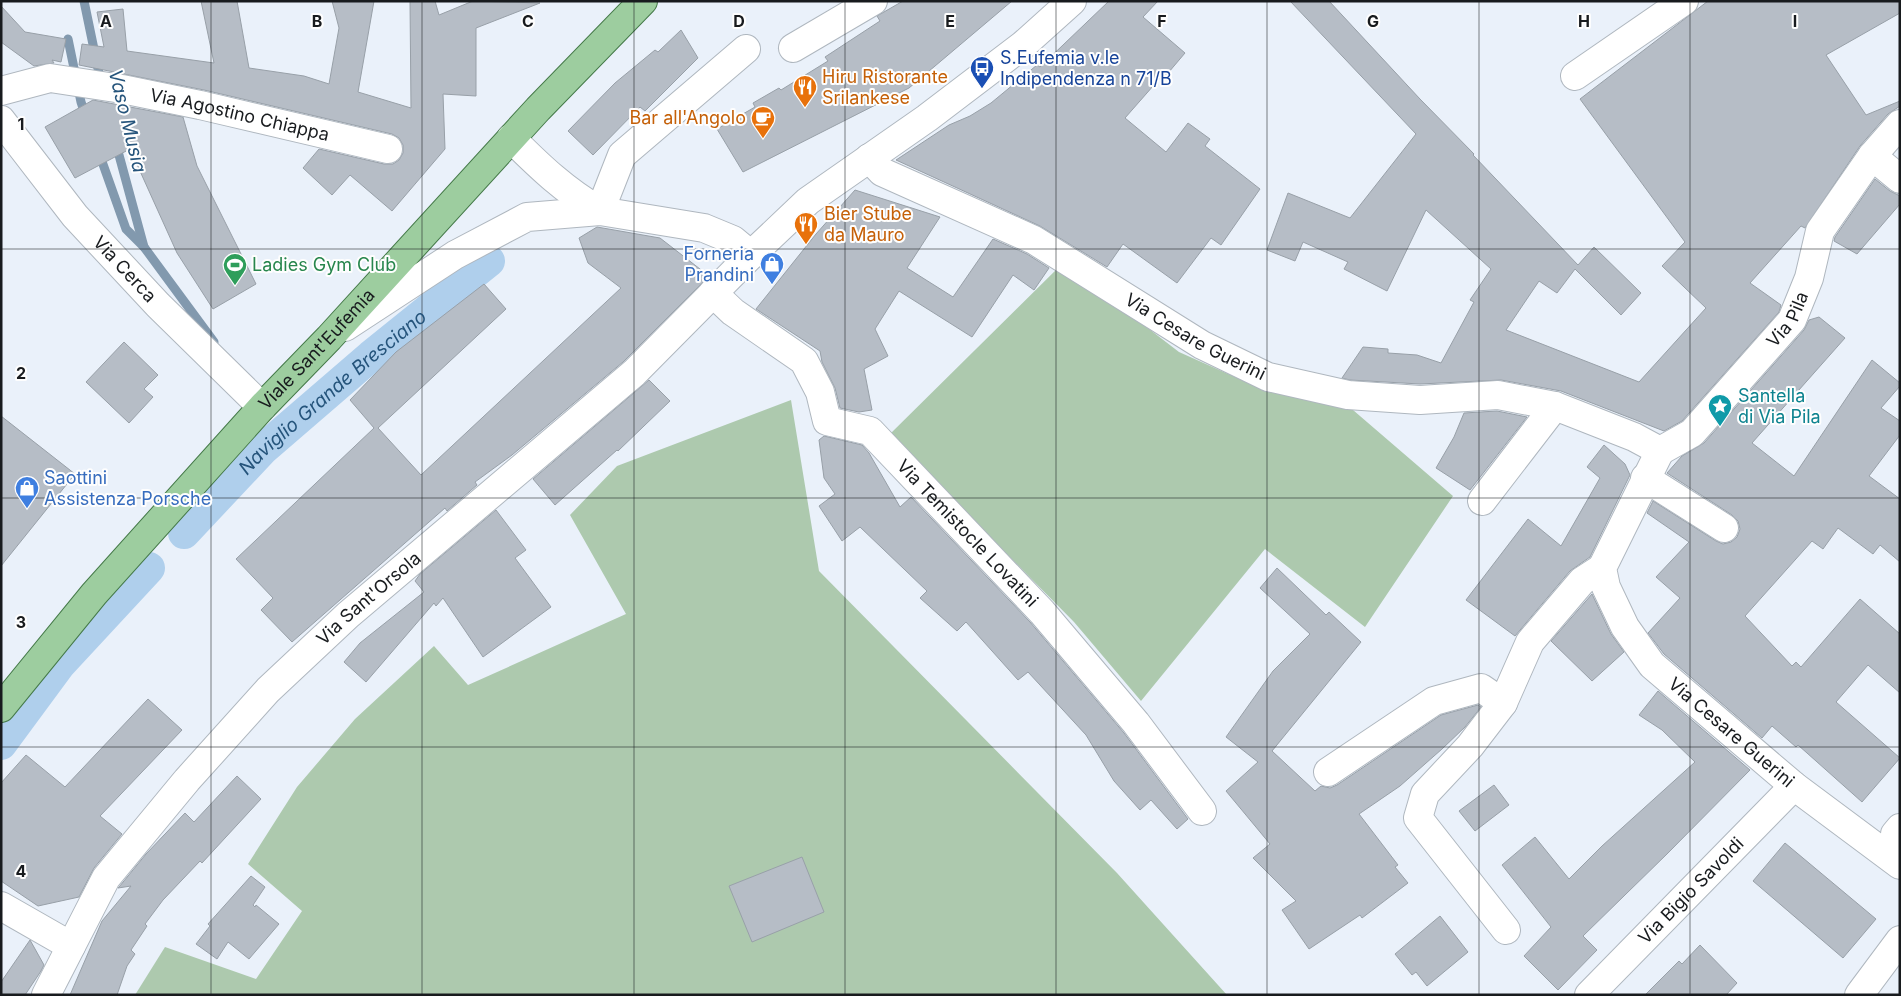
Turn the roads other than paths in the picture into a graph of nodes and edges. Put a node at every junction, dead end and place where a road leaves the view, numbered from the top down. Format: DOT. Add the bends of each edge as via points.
graph roads {
  1 [pos="644,1"];
  2 [pos="873,1"];
  3 [pos="1072,1"];
  4 [pos="1684,1"];
  5 [pos="793,48"];
  6 [pos="746,49"];
  7 [pos="1575,76"];
  8 [pos="1,91"];
  9 [pos="1,120"];
  10 [pos="1900,124"];
  11 [pos="511,138"];
  12 [pos="388,149"];
  13 [pos="1872,156"];
  14 [pos="869,158"];
  15 [pos="1900,179"];
  16 [pos="600,211"];
  17 [pos="750,255"];
  18 [pos="713,293"];
  19 [pos="329,338"];
  20 [pos="1555,406"];
  21 [pos="262,407"];
  22 [pos="1660,451"];
  23 [pos="1645,478"];
  24 [pos="1482,501"];
  25 [pos="1724,528"];
  26 [pos="1602,568"];
  27 [pos="1503,703"];
  28 [pos="1,708"];
  29 [pos="1328,772"];
  30 [pos="1794,786"];
  31 [pos="1202,811"];
  32 [pos="1900,865"];
  33 [pos="1,906"];
  34 [pos="1506,930"];
  35 [pos="1900,940"];
  36 [pos="71,946"];
  37 [pos="46,995"];
  38 [pos="1590,995"];
  39 [pos="1859,995"];
  1 -- 11 [label="main road, Viale Sant'Eufemia"];
  2 -- 5 [label="street"];
  3 -- 14 [label="street, Via Sant'Orsola" via="1023,45"];
  4 -- 7 [label="street"];
  6 -- 16 [label="street" via="622,155"];
  8 -- 12 [label="street, Via Agostino Chiappa" via="50,78 200,105"];
  9 -- 21 [label="street, Via Cerca" via="76,216 158,305"];
  10 -- 13 [label="street, Via Pila"];
  11 -- 16 [label="street" via="574,196"];
  11 -- 19 [label="main road, Viale Sant'Eufemia"];
  13 -- 15 [label="street"];
  13 -- 22 [label="street, Via Pila" via="1820,232 1809,278 1792,320 1692,433"];
  14 -- 17 [label="street, Via Sant'Orsola" via="808,201"];
  14 -- 20 [label="street, Via Cesare Guerini" via="882,172 1034,240 1202,346 1268,377 1348,395 1420,400 1498,395"];
  16 -- 17 [label="street" via="704,228 733,240"];
  16 -- 19 [label="street" via="527,217 455,255"];
  17 -- 18 [label="street, Via Sant'Orsola"];
  18 -- 31 [label="street, Via Temistocle Lovatini" via="733,312 804,362 820,392 826,421 870,431 1042,612 1136,723"];
  18 -- 36 [label="street, Via Sant'Orsola" via="634,373 348,615 268,690 187,780 106,878"];
  19 -- 21 [label="main road, Viale Sant'Eufemia"];
  20 -- 22 [label="street, Via Cesare Guerini" via="1634,437"];
  20 -- 24 [label="street"];
  21 -- 28 [label="main road, Viale Sant'Eufemia" via="94,594"];
  22 -- 23 [label="street"];
  23 -- 25 [label="street"];
  23 -- 26 [label="street"];
  26 -- 27 [label="street" via="1582,581 1530,642"];
  26 -- 30 [label="street, Via Cesare Guerini" via="1606,587 1625,627 1652,665"];
  27 -- 29 [label="street" via="1481,688 1434,701"];
  27 -- 34 [label="street" via="1470,746 1425,794 1418,818"];
  30 -- 32 [label="street, Via Cesare Guerini"];
  30 -- 38 [label="street, Via Bigio Savoldi"];
  33 -- 36 [label="street"];
  35 -- 39 [label="street"];
  36 -- 37 [label="street, Via Sant'Orsola"];
}
